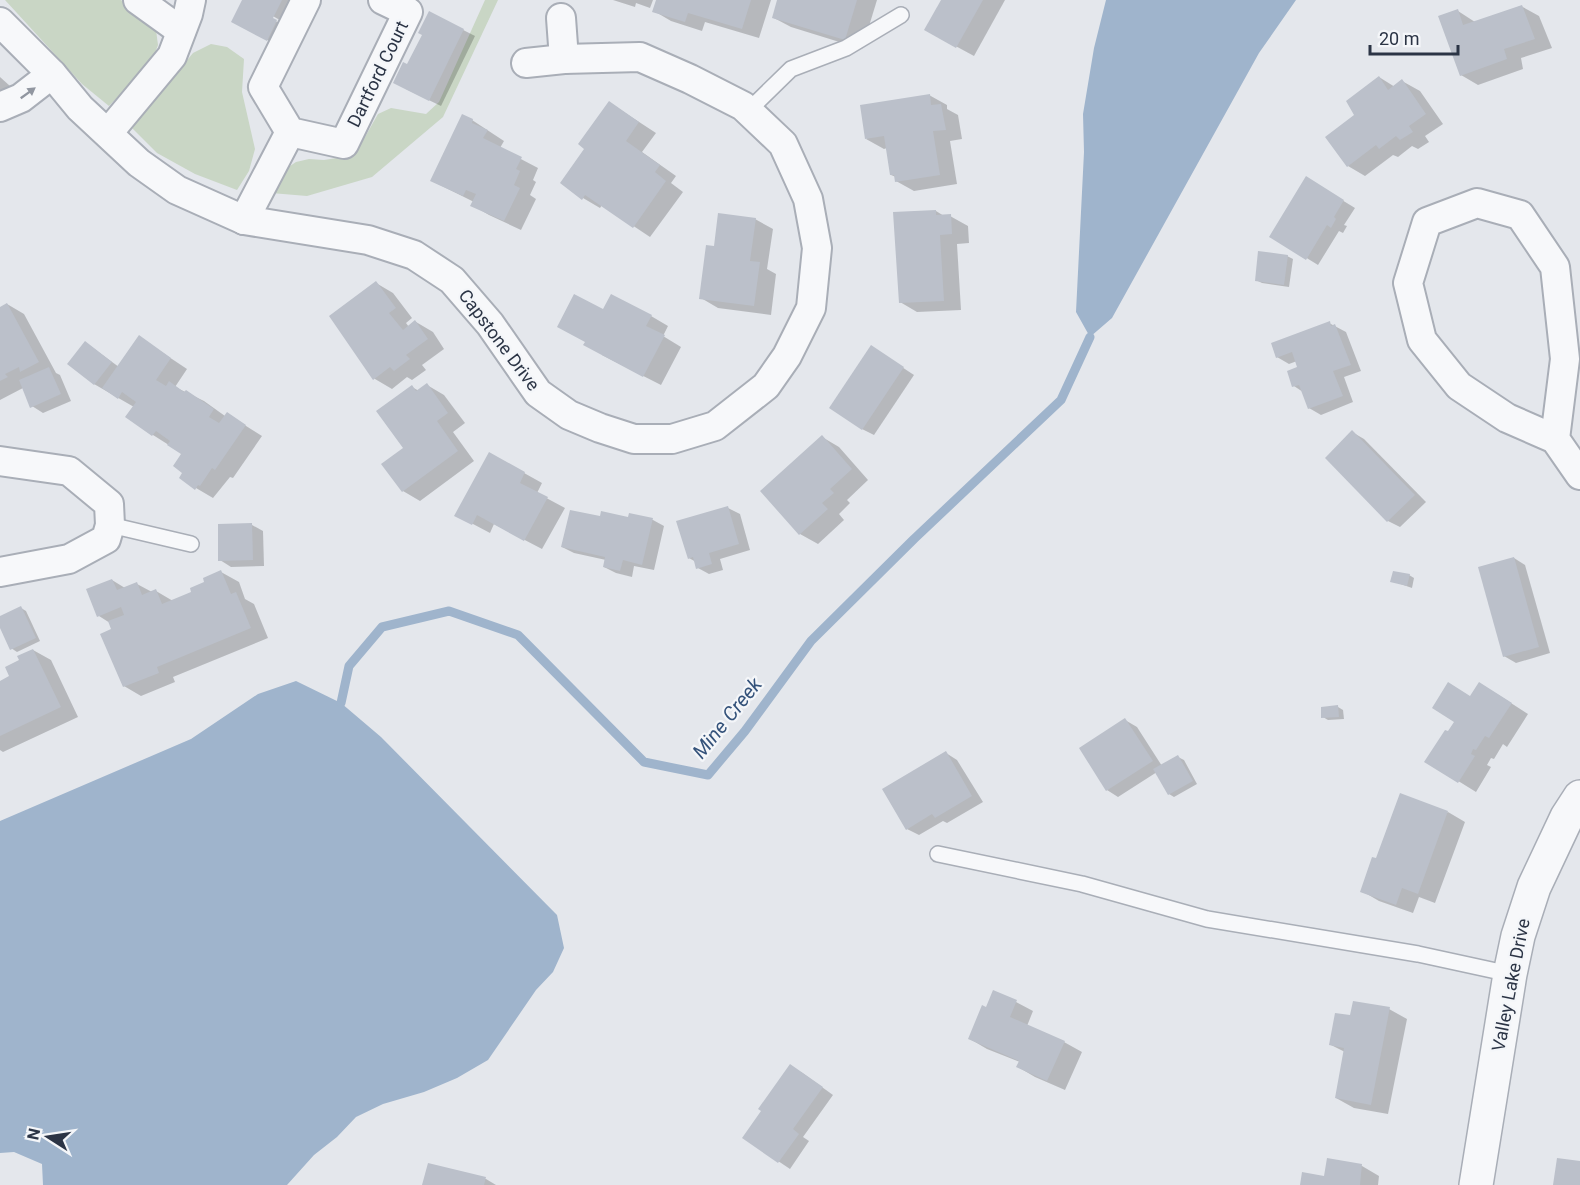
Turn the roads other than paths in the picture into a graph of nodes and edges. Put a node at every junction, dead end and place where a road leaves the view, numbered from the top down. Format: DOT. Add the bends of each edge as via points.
graph roads {
  1 [pos="138,0"];
  2 [pos="191,0"];
  3 [pos="306,0"];
  4 [pos="383,0"];
  5 [pos="901,15"];
  6 [pos="561,18"];
  7 [pos="2,28"];
  8 [pos="181,31"];
  9 [pos="564,60"];
  10 [pos="526,63"];
  11 [pos="52,74"];
  12 [pos="0,107"];
  13 [pos="748,111"];
  14 [pos="291,132"];
  15 [pos="108,133"];
  16 [pos="244,220"];
  17 [pos="1556,439"];
  18 [pos="0,461"];
  19 [pos="1580,475"];
  20 [pos="110,525"];
  21 [pos="191,544"];
  22 [pos="0,572"];
  23 [pos="1580,797"];
  24 [pos="938,854"];
  25 [pos="1510,974"];
  26 [pos="1476,1185"];
  1 -- 8 [label="street"];
  2 -- 8 [label="street"];
  3 -- 14 [label="street" via="263,87"];
  4 -- 14 [label="street, Dartford Court" via="408,12 344,144"];
  5 -- 13 [label="lane" via="846,48 791,69"];
  6 -- 9 [label="street"];
  7 -- 11 [label="street, Capstone Drive"];
  8 -- 15 [label="street" via="172,56"];
  9 -- 10 [label="street, Capstone Drive"];
  9 -- 13 [label="street, Capstone Drive" via="640,57"];
  12 -- 11 [label="street, one-way" via="21,98"];
  11 -- 15 [label="street, Capstone Drive" via="80,108"];
  13 -- 16 [label="street, Capstone Drive" via="783,144 808,199 817,248 811,308 787,356 766,386 715,426 672,439 634,439 600,428 569,415 538,393 490,324 452,280 414,255 368,240"];
  14 -- 16 [label="street"];
  15 -- 16 [label="street, Capstone Drive" via="139,163 177,190"];
  17 -- 17 [label="street" via="1565,359 1555,267 1520,215 1477,203 1427,222 1408,283 1422,340 1459,386 1507,418"];
  17 -- 19 [label="street"];
  18 -- 20 [label="street" via="69,471 110,504"];
  20 -- 21 [label="lane"];
  20 -- 22 [label="street" via="106,539 69,559"];
  23 -- 25 [label="street, Valley Lake Drive" via="1566,817 1534,887"];
  24 -- 25 [label="lane" via="1082,884 1207,919 1418,954"];
  25 -- 26 [label="street, Valley Lake Drive"];
}
